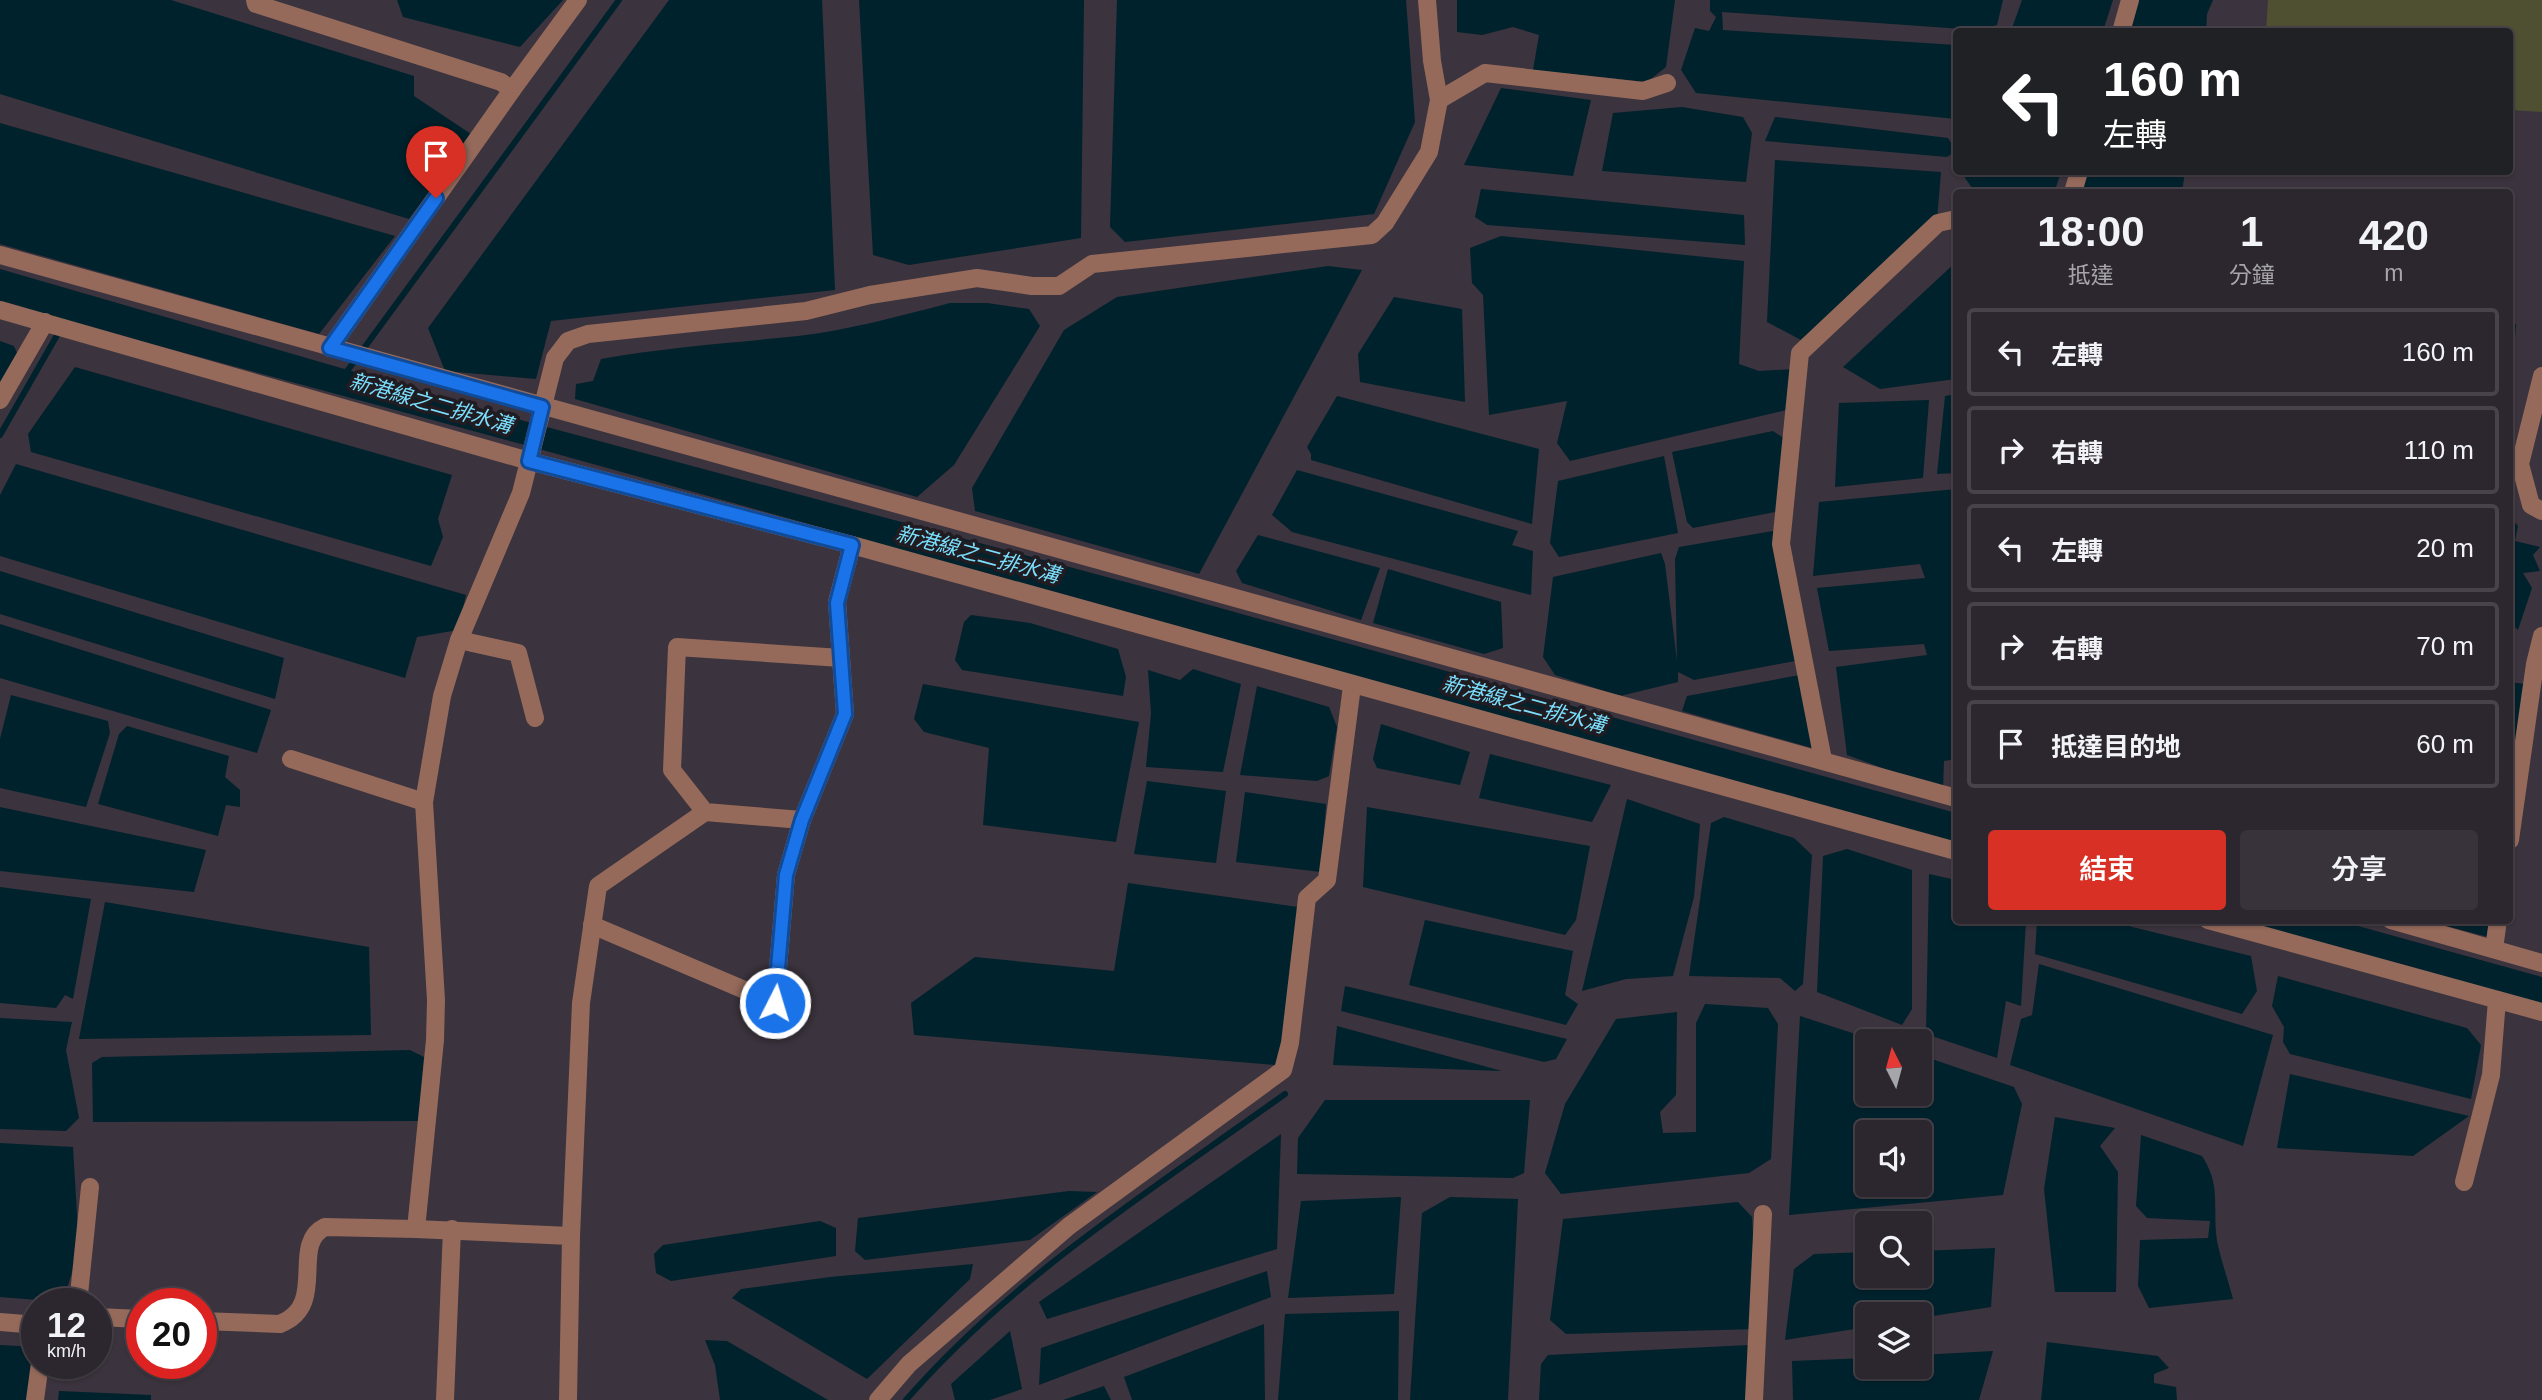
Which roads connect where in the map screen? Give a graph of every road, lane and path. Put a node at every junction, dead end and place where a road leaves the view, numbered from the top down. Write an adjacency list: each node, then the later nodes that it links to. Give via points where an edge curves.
1 (255, 0): 7 (street, via 501,82)
2 (578, 0): 7 (street)
3 (1427, 0): 8 (street)
4 (2130, 0): 5 (street)
5 (2122, 28)
6 (1667, 83): 8 (street, via 1643,91 1485,73)
7 (512, 90): 13 (street)
8 (1439, 100): 16 (street, via 1429,152 1385,223 1372,235 1092,264 1059,286 977,278 870,295 806,311 588,334 568,341 555,358)
9 (1953, 220): 26 (street, via 1938,223 1800,353 1781,544)
10 (0, 255): 13 (street)
11 (0, 310): 12 (street)
12 (45, 322): 15 (street); 17 (street)
13 (330, 348): 16 (street)
14 (2542, 376): 18 (street, via 2520,464 2530,505)
15 (0, 400)
16 (542, 407): 17 (street); 26 (street)
17 (529, 461): 19 (street); 21 (street, via 521,493)
18 (2542, 511)
19 (852, 545): 22 (street, via 837,603); 23 (street)
20 (2542, 636): 30 (street)
21 (458, 640): 24 (street, via 518,653); 28 (street, via 442,696)
22 (841, 658): 29 (street, via 677,647 672,770); 31 (street, via 845,714)
23 (1352, 685): 32 (street); 55 (street, via 1327,880 1307,898 1283,1070 1069,1226 909,1364)
24 (535, 718)
25 (291, 759): 28 (street)
26 (1823, 760): 27 (street)
27 (1953, 797)
28 (425, 802): 44 (street, via 436,1000)
29 (705, 812): 31 (street); 36 (street, via 598,886)
30 (2513, 819)
31 (802, 820): 36 (street, via 786,875 775,1003)
32 (1953, 850)
33 (2222, 924): 39 (street)
34 (2405, 924): 37 (street)
35 (2497, 924): 37 (street)
36 (592, 925): 46 (street, via 581,1003)
37 (2494, 949): 38 (street)
38 (2542, 962)
39 (2497, 1000): 40 (street); 41 (street, via 2491,1075)
40 (2542, 1012)
41 (2464, 1182)
42 (90, 1187): 47 (street)
43 (1762, 1213): 56 (street)
44 (416, 1229): 45 (street); 49 (street, via 325,1227 313,1235 306,1297 291,1320 280,1324)
45 (452, 1229): 46 (street); 53 (street)
46 (571, 1236): 54 (street)
47 (80, 1288)
48 (0, 1322): 50 (street)
49 (217, 1322)
50 (21, 1324)
51 (38, 1379): 52 (street)
52 (35, 1400)
53 (445, 1400)
54 (568, 1400)
55 (878, 1400)
56 (1754, 1400)

